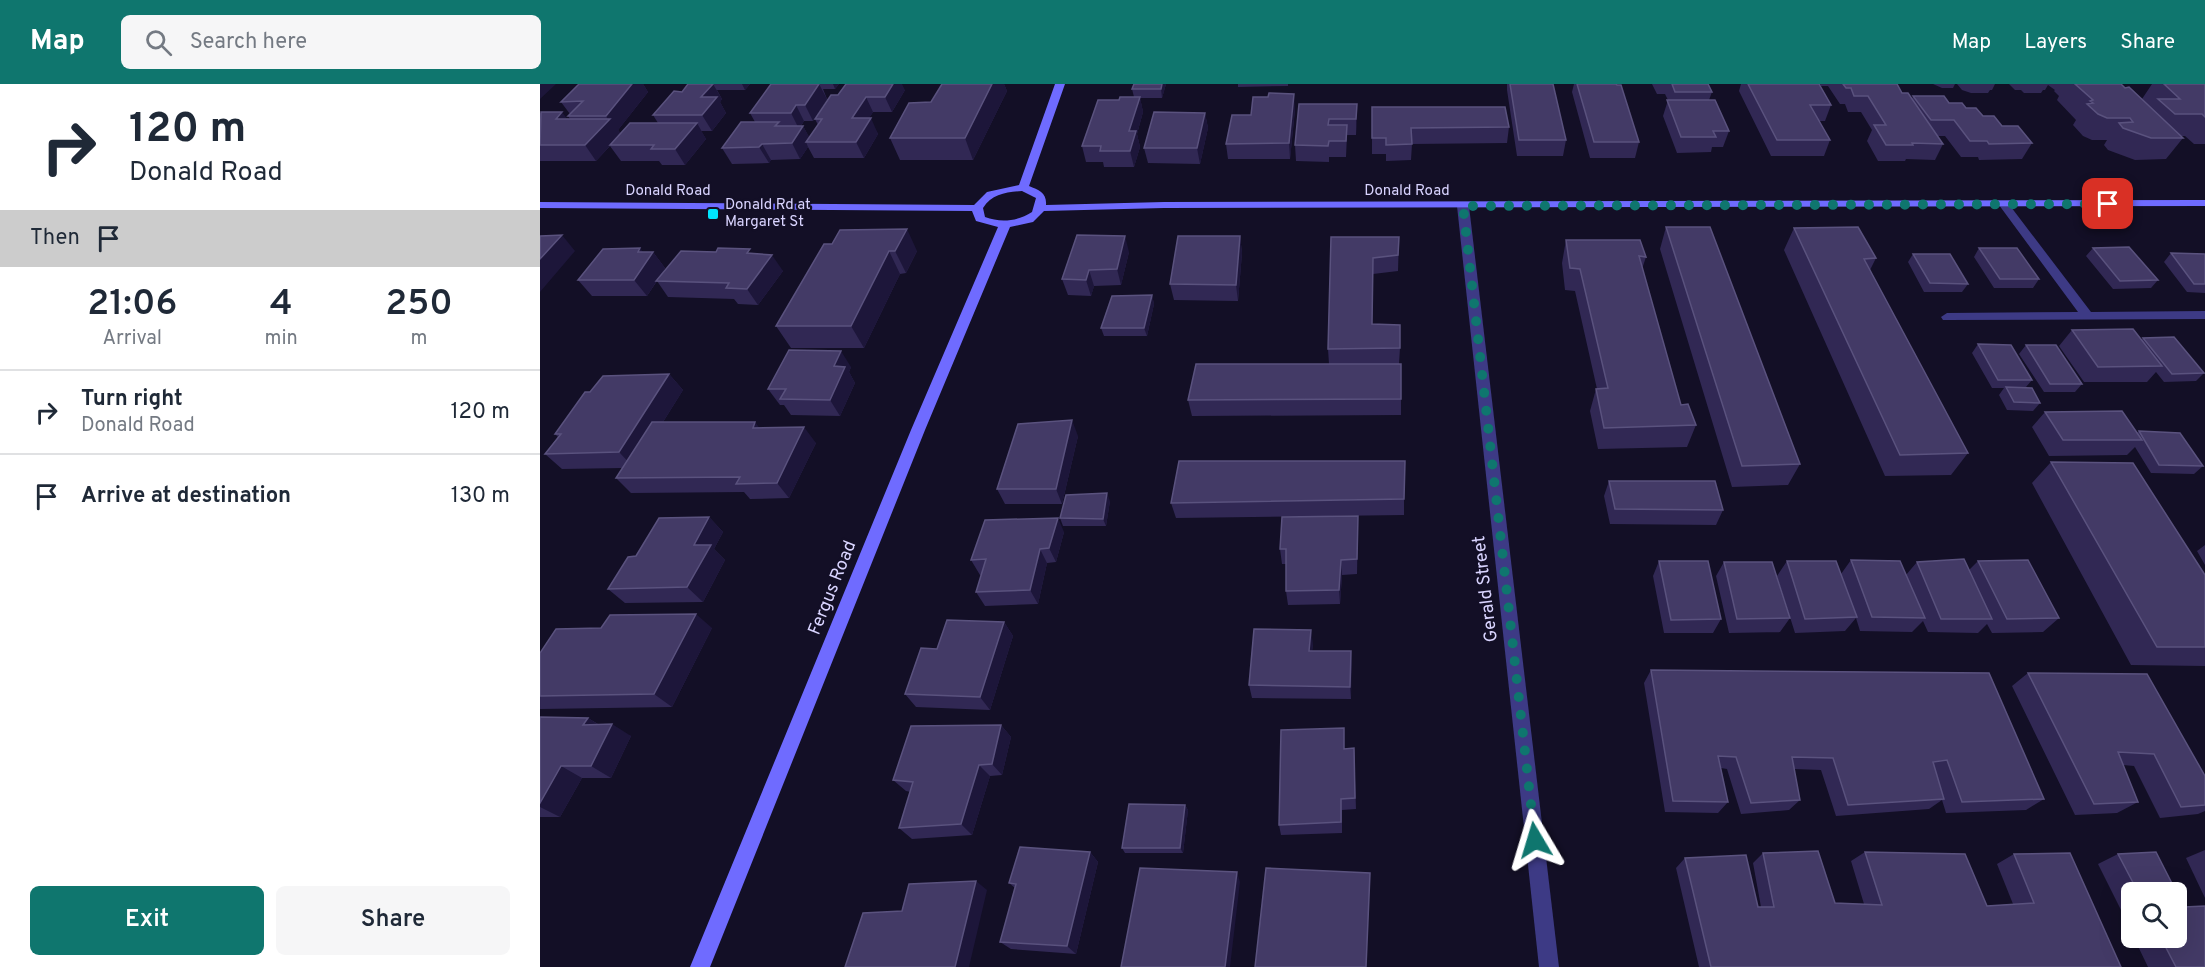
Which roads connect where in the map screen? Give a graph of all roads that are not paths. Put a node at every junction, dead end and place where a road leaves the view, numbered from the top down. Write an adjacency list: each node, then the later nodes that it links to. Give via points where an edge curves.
1 (1060, 84): 2 (street)
2 (1023, 188): 7 (street, via 994,192); 8 (street, via 1037,193)
3 (2205, 203): 5 (street, Donald Road)
4 (540, 205): 7 (street, Donald Road)
5 (2004, 205): 6 (street, Donald Road); 11 (street)
6 (1463, 206): 8 (street, Donald Road); 14 (street, Gerald Street)
7 (977, 208): 9 (street, via 980,219)
8 (1040, 208): 9 (street, via 1027,220)
9 (1005, 225): 13 (street, Fergus Road)
10 (2205, 315): 11 (street)
11 (2088, 316): 12 (street)
12 (1947, 317)
13 (700, 967)
14 (1549, 967)

